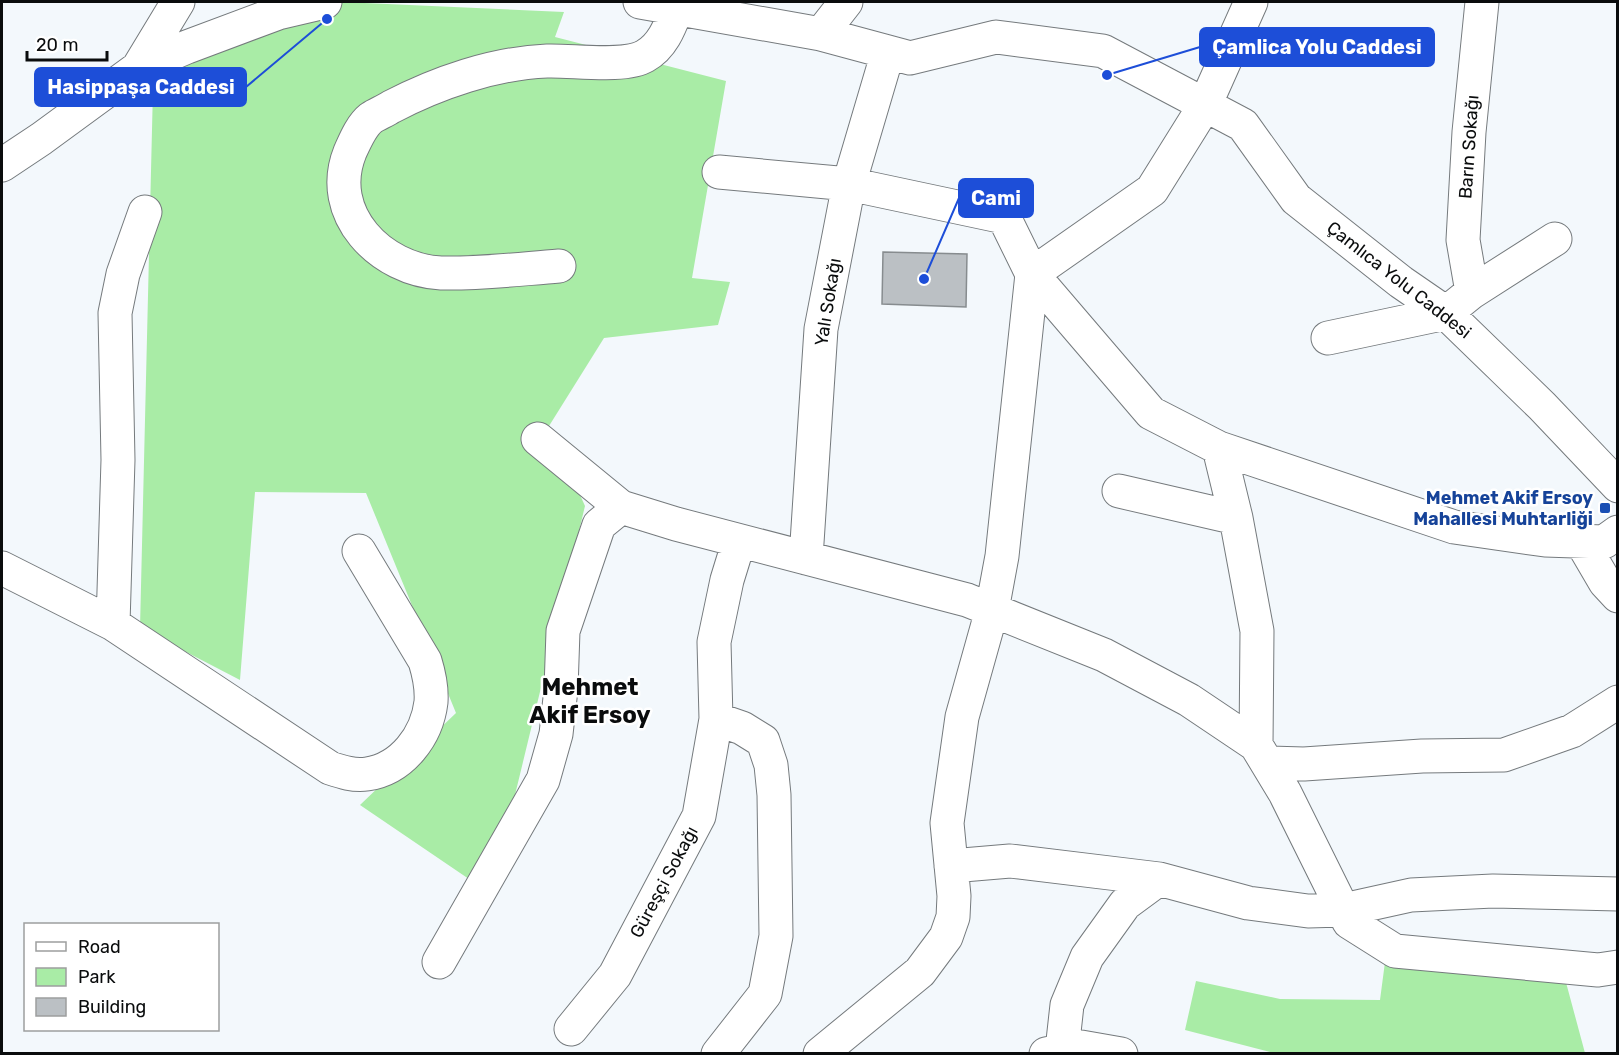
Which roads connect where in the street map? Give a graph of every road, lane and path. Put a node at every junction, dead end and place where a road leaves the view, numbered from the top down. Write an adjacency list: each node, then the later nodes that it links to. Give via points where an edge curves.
1 (178, 2): 10 (street)
2 (325, 2): 10 (street, via 268,17)
3 (640, 2): 7 (street, Çamlıca Yolu Caddesi)
4 (846, 2): 8 (street)
5 (1251, 2): 11 (street)
6 (1482, 2): 19 (street, Barın Sokağı, via 1463,240)
7 (677, 8): 8 (street, Çamlıca Yolu Caddesi); 17 (street, via 657,46 631,62 545,61 452,80 371,118 356,138 347,160 344,184 348,207 360,231 383,253 436,273)
8 (821, 34): 9 (street, Çamlıca Yolu Caddesi)
9 (888, 52): 11 (street, Çamlıca Yolu Caddesi, via 910,58 996,37 1103,51); 14 (street, Yalı Sokağı)
10 (138, 68): 12 (street)
11 (1205, 105): 18 (street, via 1152,190); 20 (street, Çamlıca Yolu Caddesi, via 1243,125 1296,199)
12 (2, 165)
13 (719, 172): 14 (street)
14 (849, 184): 18 (street, via 1004,217); 32 (street, Yalı Sokağı, via 821,329)
15 (145, 212): 36 (street, via 123,274 115,313 118,460)
16 (1555, 239): 19 (street)
17 (559, 267)
18 (1032, 274): 23 (street, via 1151,413); 35 (street, via 1002,556)
19 (1472, 292): 20 (street)
20 (1446, 313): 21 (street); 24 (street, Çamlıca Yolu Caddesi)
21 (1328, 338)
22 (538, 439): 26 (street)
23 (1219, 448): 27 (street); 30 (street, via 1454,527)
24 (1617, 486)
25 (1119, 491): 27 (street)
26 (621, 507): 29 (street); 44 (street, via 598,525 563,631 557,722 543,780)
27 (1236, 518): 39 (street, via 1257,631)
28 (1617, 532): 30 (street, via 1604,542)
29 (739, 541): 32 (street); 38 (street, Güreşçi Sokağı, via 714,642)
30 (1581, 541): 34 (street)
31 (359, 551): 36 (street, via 417,644 430,681 431,701 419,738 401,758 366,775 330,768)
32 (806, 558): 35 (street)
33 (2, 568): 36 (street)
34 (1617, 596)
35 (992, 610): 39 (street, via 1104,655 1189,700); 40 (street, via 962,717 947,823)
36 (113, 624)
37 (1617, 702): 39 (street, via 1572,731 1504,756 1422,756 1304,764)
38 (716, 719): 46 (street, Güreşçi Sokağı, via 699,816 615,975); 48 (street, via 763,741 771,765 776,936 765,994)
39 (1262, 754): 43 (street)
40 (951, 866): 41 (street, via 1010,861); 49 (street, via 953,917 946,937 920,972)
41 (1159, 879): 43 (street, via 1248,903 1308,911); 47 (street, via 1125,904 1087,957 1067,1005)
42 (1617, 894): 43 (street, via 1493,891 1411,895)
43 (1343, 910): 45 (street, via 1349,922 1395,951 1598,970)
44 (439, 962)
45 (1617, 967)
46 (571, 1029)
47 (1063, 1050): 50 (street)
48 (718, 1053)
49 (820, 1053)
50 (1120, 1053)

